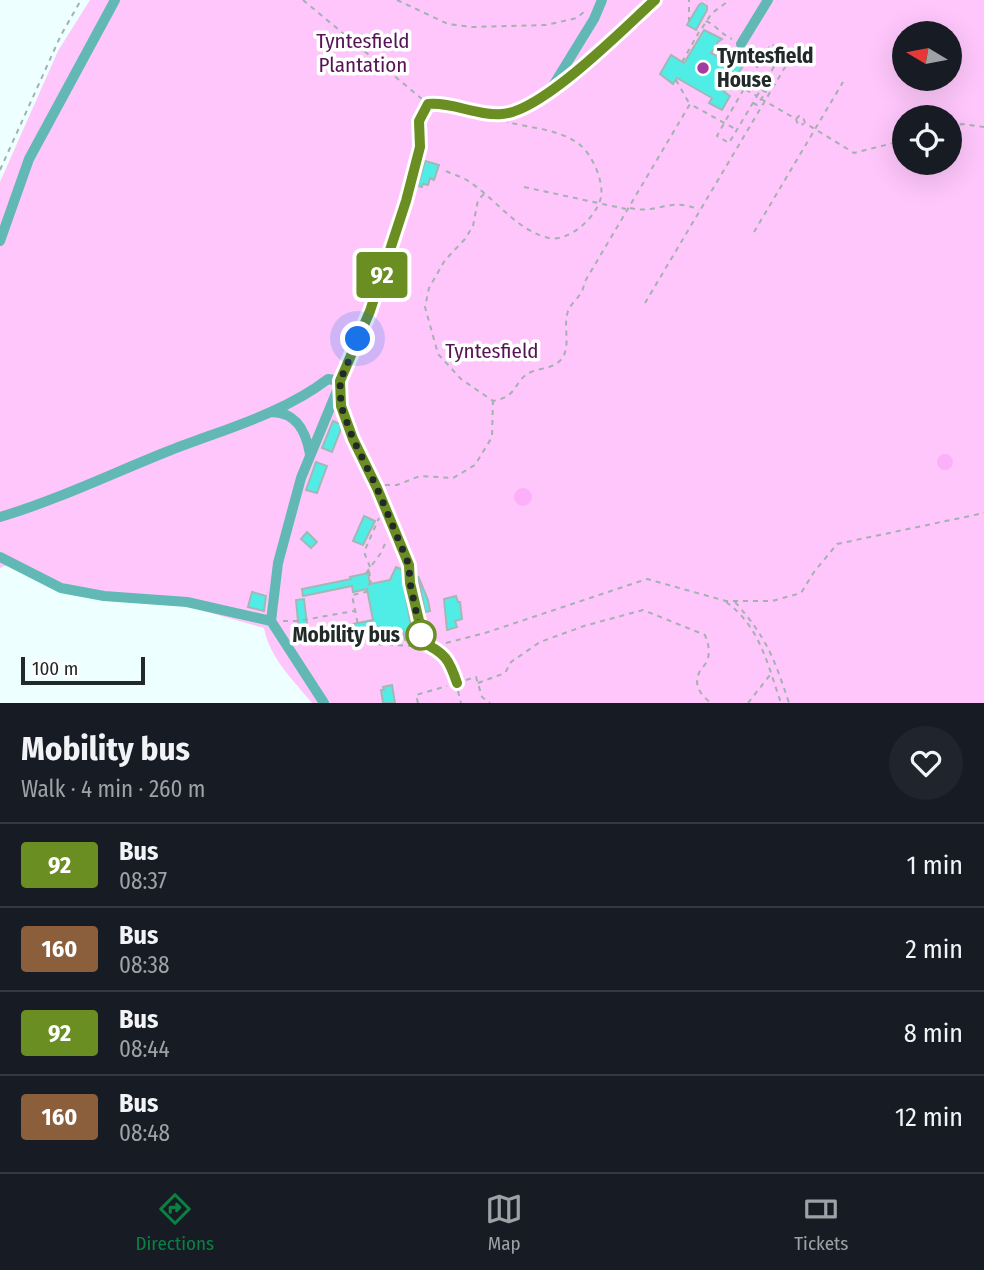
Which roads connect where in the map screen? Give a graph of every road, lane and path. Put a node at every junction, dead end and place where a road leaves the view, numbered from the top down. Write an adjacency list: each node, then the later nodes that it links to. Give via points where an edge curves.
1 (81, 0): 38 (path)
2 (115, 0): 46 (lane, via 29,159)
3 (303, 0): 27 (path)
4 (397, 0): 9 (path, via 448,24 472,27 546,25 576,18)
5 (655, 0): 21 (lane, via 585,65)
6 (689, 0): 11 (path)
7 (730, 0): 10 (path)
8 (768, 0): 12 (lane)
9 (598, 2): 21 (lane, via 580,43)
10 (706, 21): 12 (path); 16 (path)
11 (689, 22)
12 (741, 44)
13 (797, 47): 25 (path)
14 (755, 53): 15 (path)
15 (763, 57): 17 (path); 17 (path, via 771,44 783,51); 22 (path)
16 (682, 62)
17 (775, 64): 23 (path)
18 (676, 80): 28 (path)
19 (843, 82): 35 (path)
20 (737, 85): 22 (path)
21 (551, 89): 27 (lane, via 509,113)
22 (744, 89): 24 (path); 31 (path)
23 (761, 89): 24 (path); 25 (path)
24 (757, 96): 26 (path)
25 (763, 100): 26 (path); 30 (path); 44 (path)
26 (753, 103): 36 (path)
27 (428, 104): 48 (lane, via 419,121 420,147 406,201 370,311)
28 (690, 104): 31 (path); 43 (path)
29 (498, 118): 42 (path, via 561,134 580,145 596,173)
30 (796, 119): 32 (path, via 799,126); 32 (path, via 802,116)
31 (724, 123): 36 (path); 36 (path, via 717,136 729,143)
32 (805, 123): 35 (path)
33 (962, 124): 34 (path)
34 (984, 127)
35 (814, 129): 37 (path, via 854,153); 45 (path)
36 (737, 130)
37 (892, 143)
38 (0, 170)
39 (446, 171): 41 (path)
40 (524, 187): 42 (path)
41 (484, 194): 42 (path, via 524,226 553,239 577,230); 49 (path, via 478,200 473,226 429,288 425,307 438,354 461,379)
42 (598, 203): 43 (path)
43 (628, 208): 44 (path, via 682,204); 49 (path, via 583,292 571,305 562,359 554,366 529,372 509,396)
44 (699, 210): 47 (path)
45 (754, 232)
46 (0, 241)
47 (645, 303)
48 (340, 381): 50 (lane, via 328,379); 51 (lane); 52 (lane, via 341,406)
49 (493, 401): 52 (path, via 492,437 475,466 453,478 420,476)
50 (271, 412): 51 (lane, via 285,414 300,426); 55 (lane)
51 (310, 454): 65 (lane, via 278,563)
52 (377, 488): 54 (lane)
53 (0, 505): 55 (lane)
54 (385, 506): 60 (path, via 364,552); 67 (lane, via 409,565 422,642)
55 (15, 513): 57 (lane)
56 (984, 513): 62 (path, via 837,544 802,593 772,601)
57 (0, 517)
58 (387, 530): 60 (path, via 387,540)
59 (0, 557): 65 (lane, via 61,588 187,602)
60 (370, 569): 61 (path); 64 (path, via 366,592 352,595)
61 (366, 573)
62 (726, 601): 67 (path, via 647,579 485,633); 68 (path, via 761,644)
63 (734, 601): 79 (path, via 770,649)
64 (355, 611): 65 (path); 66 (path, via 361,640)
65 (271, 621): 72 (lane)
66 (416, 646)
67 (430, 646): 70 (lane, via 445,655)
68 (771, 674): 77 (path); 78 (path)
69 (476, 677): 71 (path)
70 (457, 683): 73 (path, via 416,695); 74 (path)
71 (478, 683): 75 (path, via 482,697); 76 (path, via 505,673 511,662 540,642 643,610 705,635 708,660 696,683)
72 (324, 703)
73 (418, 703)
74 (461, 703)
75 (490, 703)
76 (711, 703)
77 (748, 703)
78 (781, 703)
79 (789, 703)

